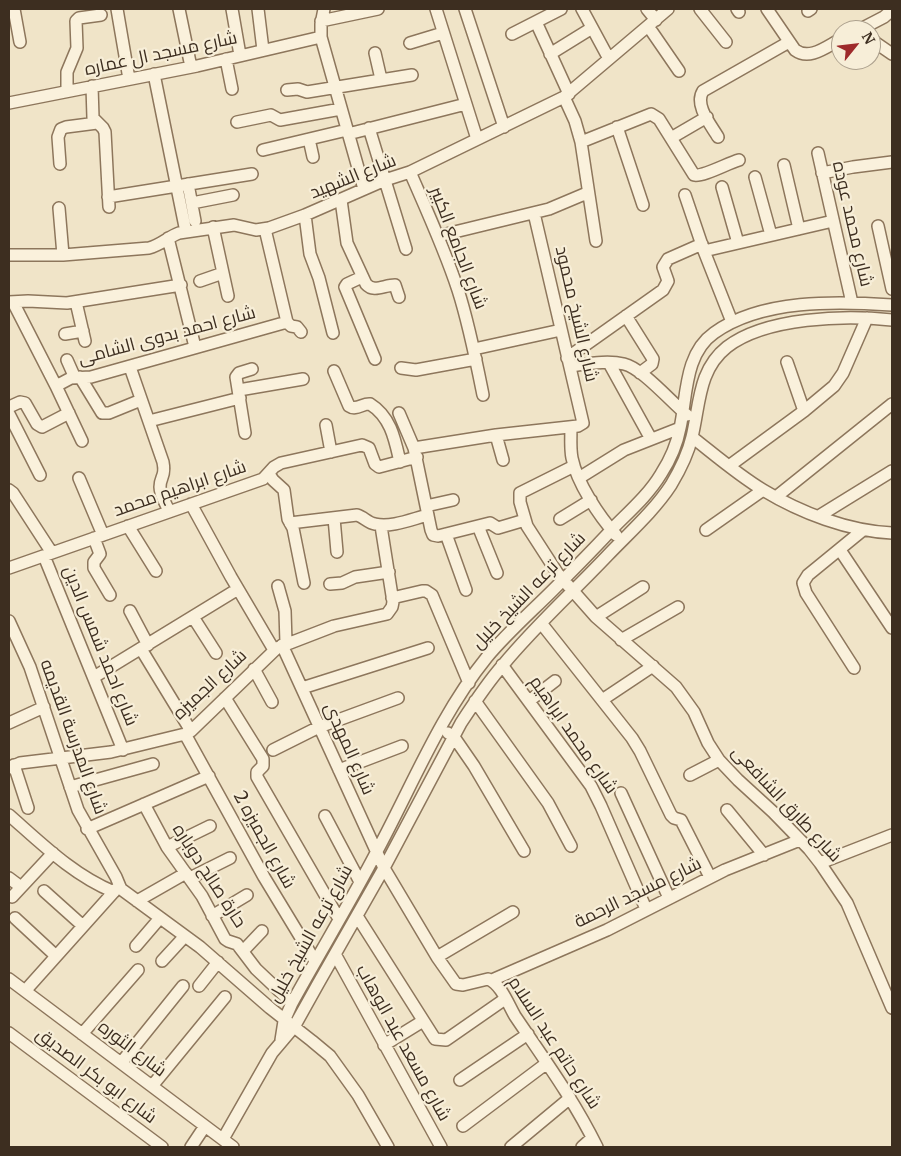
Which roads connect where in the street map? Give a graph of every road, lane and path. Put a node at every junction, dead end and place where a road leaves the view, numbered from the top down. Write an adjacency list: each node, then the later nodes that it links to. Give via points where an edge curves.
1 (14, 9): 26 (street)
2 (117, 9): 43 (street)
3 (179, 9): 39 (street)
4 (232, 9): 36 (street)
5 (258, 9): 32 (street)
6 (324, 9): 19 (street)
7 (378, 9): 19 (street)
8 (436, 9): 23 (street)
9 (464, 9): 57 (street)
10 (561, 9): 20 (street)
11 (582, 9): 22 (street)
12 (647, 9): 21 (street)
13 (668, 9): 21 (street, شارع الشهيد)
14 (700, 9): 27 (street)
15 (767, 9): 28 (street)
16 (892, 10): 18 (street)
17 (101, 15): 49 (street, via 76,21 77,48 67,72)
18 (878, 20)
19 (321, 21): 25 (street)
20 (536, 22): 24 (street); 34 (street)
21 (652, 23): 38 (street, شارع الشهيد); 40 (street)
22 (592, 28): 34 (street); 38 (street)
23 (443, 33): 29 (street); 52 (street)
24 (512, 34)
25 (321, 38): 32 (street, شارع مسجد ال عماره); 46 (street)
26 (20, 42)
27 (726, 42)
28 (789, 42): 30 (street, via 804,55); 54 (street, via 703,91 700,103)
29 (410, 43)
30 (831, 44)
31 (881, 46): 35 (street)
32 (263, 50): 36 (street, شارع مسجد ال عماره)
33 (375, 53): 44 (street)
34 (550, 54): 50 (street)
35 (892, 54)
36 (240, 56): 37 (street, شارع مسجد ال عماره)
37 (226, 59): 39 (street, شارع مسجد ال عماره); 47 (street)
38 (609, 59): 50 (street, شارع الشهيد)
39 (191, 67): 41 (street, شارع مسجد ال عماره)
40 (679, 71)
41 (154, 74): 43 (street, شارع مسجد ال عماره); 79 (street)
42 (412, 75): 44 (street)
43 (129, 79): 45 (street, شارع مسجد ال عماره)
44 (381, 80): 46 (street)
45 (92, 86): 49 (street, شارع مسجد ال عماره); 56 (street, via 93,115)
46 (334, 86): 48 (street, via 307,92); 53 (street)
47 (232, 89)
48 (287, 90)
49 (67, 91): 51 (street, شارع مسجد ال عماره)
50 (566, 96): 57 (street, شارع الشهيد); 65 (street)
51 (9, 103)
52 (466, 104): 59 (street); 64 (street)
53 (341, 109): 55 (street, via 280,120 272,115); 60 (street)
54 (707, 117): 61 (street); 62 (street)
55 (237, 122)
56 (97, 123): 71 (street, via 61,129 58,137); 79 (street, via 104,130 108,202)
57 (504, 127): 64 (street, شارع الشهيد)
58 (617, 127): 62 (street, via 651,114 657,116); 65 (street); 87 (street)
59 (369, 128): 60 (street); 77 (street)
60 (348, 132): 63 (street); 81 (street)
61 (718, 137)
62 (671, 138): 69 (street, via 697,176)
63 (309, 139): 66 (street); 68 (street)
64 (477, 140): 73 (street, شارع الشهيد)
65 (581, 142): 82 (street)
66 (263, 150)
67 (818, 153): 74 (street, شارع محمد عوده)
68 (313, 157)
69 (739, 160)
70 (892, 162): 74 (street)
71 (60, 164)
72 (784, 165): 96 (street)
73 (410, 172): 77 (street, شارع الشهيد); 99 (street, شارع الجامع الكبير)
74 (822, 173): 92 (street, شارع محمد عوده)
75 (252, 174): 78 (street)
76 (755, 177): 98 (street)
77 (385, 180): 81 (street, شارع الشهيد); 104 (street)
78 (188, 184): 79 (street); 86 (street)
79 (176, 186): 97 (street)
80 (722, 187): 102 (street)
81 (364, 190): 85 (street, شارع الشهيد)
82 (588, 193): 89 (street); 101 (street)
83 (233, 195): 86 (street)
84 (685, 195): 103 (street)
85 (341, 200): 90 (street, شارع الشهيد); 108 (street, via 347,243)
86 (192, 204): 91 (street)
87 (643, 205)
88 (59, 208): 106 (street)
89 (534, 213): 99 (street); 123 (street, شارع الشيخ محمود)
90 (305, 215): 95 (street, شارع الشهيد); 125 (street, via 310,254)
91 (195, 221)
92 (832, 221): 96 (street); 116 (street, شارع محمد عوده)
93 (878, 226): 111 (street)
94 (213, 227): 95 (street, شارع الشهيد); 97 (street, شارع الشهيد); 107 (street)
95 (265, 229): 121 (street)
96 (799, 229): 98 (street)
97 (186, 232): 100 (street, شارع الشهيد)
98 (771, 235): 102 (street)
99 (438, 236): 128 (street, شارع الجامع الكبير)
100 (168, 238): 106 (street, شارع الشهيد, via 150,248); 110 (street)
101 (596, 241)
102 (738, 243): 103 (street)
103 (703, 248): 118 (street, via 665,261 666,287); 122 (street)
104 (406, 249)
105 (9, 255): 106 (street, شارع الشهيد)
106 (63, 255)
107 (223, 273): 109 (street); 112 (street)
108 (362, 277): 113 (street, via 371,288 395,285); 129 (street, via 345,287)
109 (200, 281)
110 (181, 285): 115 (street); 127 (street)
111 (892, 289)
112 (228, 296)
113 (399, 297)
114 (11, 302): 115 (street); 141 (street)
115 (76, 302): 126 (street, via 84,336)
116 (852, 303): 117 (street, شارع ترعه الشيخ خليل); 122 (street, شارع ترعه الشيخ خليل, via 787,307)
117 (892, 305)
118 (626, 316): 131 (street); 138 (street, via 653,358 652,364)
119 (867, 318): 120 (street, شارع ترعه الشيخ خليل); 147 (street, via 839,380); 152 (street, شارع ترعه الشيخ خليل, via 799,322 763,330 729,346 707,371)
120 (892, 320)
121 (287, 322): 124 (street); 127 (street, شارع احمد بدوى الشامى)
122 (732, 322): 148 (street, شارع ترعه الشيخ خليل, via 711,334 700,349 692,365)
123 (561, 330): 128 (street); 131 (street, شارع الشيخ محمود)
124 (300, 332)
125 (333, 333)
126 (65, 334)
127 (195, 347): 134 (street, شارع احمد بدوى الشامى)
128 (475, 354): 135 (street, via 416,370); 143 (street, شارع الجامع الكبير)
129 (375, 359)
130 (67, 360): 139 (street)
131 (568, 362): 133 (street); 154 (street, شارع الشيخ محمود, via 583,423)
132 (787, 362): 147 (street)
133 (609, 363): 138 (street, via 628,365); 159 (street)
134 (130, 366): 139 (street, شارع احمد بدوى الشامى); 144 (street)
135 (401, 368)
136 (252, 369): 142 (street, via 237,375)
137 (334, 371): 164 (street, via 349,406 355,408 370,404 386,419 394,435)
138 (640, 373): 148 (street)
139 (78, 378): 141 (street, شارع احمد بدوى الشامى); 144 (street, via 102,413)
140 (302, 379): 142 (street)
141 (56, 386): 149 (street)
142 (239, 394): 151 (street); 156 (street)
143 (483, 395)
144 (141, 400): 151 (street)
145 (892, 404): 174 (street)
146 (10, 407): 149 (street, via 25,403 39,426); 168 (street)
147 (804, 411): 166 (street)
148 (682, 412): 152 (street); 155 (street, شارع ترعه الشيخ خليل)
149 (69, 413): 160 (street)
150 (399, 413): 162 (street)
151 (149, 421): 179 (street, via 165,472 160,490)
152 (695, 422): 158 (street, شارع ترعه الشيخ خليل)
153 (326, 425): 161 (street)
154 (571, 427): 157 (street); 165 (street)
155 (680, 428): 159 (street); 188 (street, شارع ترعه الشيخ خليل, via 670,460 661,475)
156 (245, 433)
157 (496, 435): 162 (street); 163 (street)
158 (692, 437): 166 (street); 194 (street, شارع ترعه الشيخ خليل, via 687,455 670,486)
159 (651, 439): 171 (street, via 624,450)
160 (82, 441)
161 (331, 452): 164 (street, شارع ابراهيم محمد, via 364,445 369,448 377,467); 167 (street, شارع ابراهيم محمد, via 281,463)
162 (416, 453): 164 (street); 178 (street)
163 (503, 460)
164 (400, 462)
165 (574, 466): 171 (street); 183 (street, شارع طارق الشافعى, via 522,491 519,497)
166 (729, 466): 173 (street)
167 (269, 474): 177 (street, شارع ابراهيم محمد, via 263,479); 184 (street, via 284,490)
168 (40, 475)
169 (891, 476): 180 (street)
170 (79, 478): 193 (street)
171 (579, 478): 176 (street)
172 (9, 490): 197 (street, شارع احمد شمس الدين)
173 (763, 490): 174 (street); 189 (street)
174 (776, 497): 180 (street)
175 (453, 500): 178 (street)
176 (591, 500): 182 (street); 188 (street)
177 (190, 504): 179 (street, شارع ابراهيم محمد); 207 (street, شارع المهدى)
178 (427, 510): 186 (street); 192 (street, via 433,535)
179 (169, 511): 185 (street, شارع ابراهيم محمد)
180 (820, 516): 190 (street)
181 (334, 518): 184 (street); 186 (street, via 360,515 369,523); 196 (street)
182 (560, 519)
183 (525, 520): 187 (street, via 498,528 492,523); 202 (street, شارع طارق الشافعى)
184 (290, 523): 203 (street, via 294,528)
185 (128, 526): 193 (street, شارع ابراهيم محمد); 199 (street)
186 (380, 526): 200 (street)
187 (478, 526): 192 (street); 201 (street)
188 (612, 530): 194 (street); 202 (street, شارع ترعه الشيخ خليل)
189 (706, 530)
190 (864, 530): 191 (street); 195 (street)
191 (892, 533)
192 (446, 534): 208 (street)
193 (98, 536): 197 (street, شارع ابراهيم محمد); 210 (street, via 100,554 94,568)
194 (622, 541): 209 (street, شارع ترعه الشيخ خليل)
195 (840, 550): 218 (street); 226 (street, via 805,577 803,586)
196 (337, 552)
197 (48, 554): 198 (street, شارع ابراهيم محمد); 228 (street, شارع احمد شمس الدين)
198 (9, 568)
199 (156, 571)
200 (389, 572): 204 (street); 211 (street)
201 (497, 573)
202 (563, 580): 209 (street, شارع طارق الشافعى); 230 (street, شارع ترعه الشيخ خليل, via 500,643)
203 (304, 584)
204 (330, 584)
205 (278, 586): 220 (street, via 285,611)
206 (643, 587): 215 (street)
207 (238, 589): 214 (street); 220 (street, شارع المهدى)
208 (466, 590)
209 (574, 591): 215 (street, شارع طارق الشافعى); 217 (street, شارع ترعه الشيخ خليل)
210 (110, 595)
211 (392, 598): 220 (street, via 392,607 387,614 334,626); 230 (street, via 422,591 432,595)
212 (678, 607): 219 (street)
213 (130, 611): 221 (street, شارع الجميزه 2)
214 (193, 617): 221 (street); 223 (street)
215 (596, 618): 219 (street, شارع طارق الشافعى)
216 (9, 621): 238 (street, شارع المدرسة القديمه)
217 (541, 623): 224 (street, شارع ترعه الشيخ خليل); 234 (street)
218 (892, 628)
219 (621, 640): 225 (street, شارع طارق الشافعى)
220 (281, 646): 227 (street, شارع الجميزه); 231 (street, شارع المهدى)
221 (144, 647): 228 (street); 242 (street, شارع الجميزه 2)
222 (428, 648): 231 (street)
223 (216, 653)
224 (502, 665): 235 (street, شارع ترعه الشيخ خليل); 236 (street, شارع محمد ابراهيم)
225 (652, 666): 234 (street); 248 (street, شارع طارق الشافعى, via 685,698)
226 (854, 668)
227 (254, 670): 232 (street, شارع الجميزه); 237 (street)
228 (94, 678): 245 (street, شارع احمد شمس الدين)
229 (555, 681): 236 (street)
230 (469, 683): 241 (street, شارع ترعه الشيخ خليل)
231 (302, 688): 240 (street, شارع المهدى)
232 (225, 698): 242 (street, شارع الجميزه); 291 (street, via 263,759 257,777)
233 (398, 698): 240 (street)
234 (602, 700): 275 (street, via 636,744 670,815 681,820)
235 (476, 701): 243 (street, شارع ترعه الشيخ خليل); 265 (street, via 548,804)
236 (529, 701): 285 (street, شارع محمد ابراهيم, via 591,786)
237 (272, 702)
238 (44, 707): 239 (street); 247 (street, شارع المدرسة القديمه)
239 (9, 723)
240 (320, 727): 246 (street); 251 (street, شارع المهدى)
241 (441, 728): 243 (street); 267 (street, شارع ترعه الشيخ خليل)
242 (188, 732): 245 (street, شارع الجميزه); 253 (street, شارع الجميزه 2)
243 (454, 737): 268 (street); 273 (street, شارع ترعه الشيخ خليل)
244 (402, 746): 251 (street)
245 (123, 750): 247 (street, شارع الجميزه)
246 (273, 750)
247 (60, 758): 250 (street, شارع الجميزه); 254 (street, شارع المدرسة القديمه)
248 (720, 760): 252 (street); 264 (street, شارع طارق الشافعى)
249 (153, 764): 254 (street)
250 (11, 767): 257 (street)
251 (339, 770): 267 (street, شارع المهدى)
252 (690, 775)
253 (208, 776): 256 (street); 301 (street, شارع الجميزه 2)
254 (70, 787): 262 (street, شارع المدرسة القديمه)
255 (621, 793): 283 (street)
256 (144, 804): 262 (street); 266 (street, حارة صالح دوباره)
257 (28, 808)
258 (727, 810): 270 (street)
259 (9, 815): 269 (street)
260 (326, 816): 277 (street)
261 (210, 826): 266 (street)
262 (87, 829): 279 (street, شارع المدرسة القديمه, via 108,862)
263 (892, 835): 272 (street)
264 (800, 840): 270 (street, شارع مسجد الرحمة); 272 (street, شارع طارق الشافعى)
265 (571, 846)
266 (167, 847): 274 (street, حارة صالح دوباره)
267 (377, 852): 273 (street, شارع المهدى); 277 (street, شارع ترعه الشيخ خليل)
268 (524, 852)
269 (52, 853): 278 (street); 279 (street, via 84,877)
270 (764, 855): 275 (street, شارع مسجد الرحمة)
271 (230, 858): 274 (street)
272 (820, 863): 312 (street, شارع طارق الشافعى, via 847,903)
273 (384, 868): 288 (street, شارع ترعه الشيخ خليل); 299 (street, شارع حاتم عبد السلام)
274 (188, 875): 284 (street); 287 (street, حارة صالح دوباره)
275 (710, 877): 283 (street, شارع مسجد الرحمة)
276 (9, 878): 278 (street)
277 (360, 882): 291 (street, شارع ترعه الشيخ خليل)
278 (21, 887): 282 (street)
279 (117, 889): 284 (street, شارع المدرسة القديمه); 292 (street)
280 (44, 891): 292 (street)
281 (247, 895): 287 (street)
282 (12, 897)
283 (669, 898): 285 (street, شارع مسجد الرحمة)
284 (137, 901): 290 (street, شارع المدرسة القديمه)
285 (646, 909): 305 (street, شارع مسجد الرحمة, via 607,930)
286 (513, 912): 299 (street)
287 (212, 916): 296 (street, حارة صالح دوباره, via 225,939 235,942)
288 (357, 916): 297 (street, شارع ترعه الشيخ خليل); 313 (street)
289 (15, 918): 298 (street)
290 (160, 918): 294 (street, شارع المدرسة القديمه); 295 (street)
291 (339, 919): 301 (street, شارع ترعه الشيخ خليل)
292 (83, 926): 298 (street)
293 (262, 931): 296 (street)
294 (185, 936): 300 (street); 302 (street, شارع المدرسة القديمه)
295 (136, 946)
296 (243, 951): 311 (street, حارة صالح دوباره, via 256,969)
297 (335, 954): 314 (street, شارع ترعه الشيخ خليل); 318 (street, شارع مسعد عبد الوهاب)
298 (56, 956): 308 (street)
299 (436, 957): 305 (street, شارع حاتم عبد السلام, via 456,984)
300 (162, 961)
301 (315, 961): 311 (street, شارع ترعه الشيخ خليل)
302 (218, 962): 307 (street); 314 (street, شارع المدرسة القديمه)
303 (138, 970): 316 (street)
304 (9, 979): 308 (street, شارع الثوره)
305 (492, 980): 310 (street, شارع حاتم عبد السلام)
306 (183, 986): 319 (street)
307 (199, 986)
308 (25, 991): 316 (street, شارع الثوره)
309 (225, 997): 322 (street)
310 (505, 1000): 313 (street, via 446,1040 435,1039); 317 (street, شارع حاتم عبد السلام)
311 (292, 1003): 314 (street, شارع ترعه الشيخ خليل)
312 (892, 1008)
313 (423, 1021): 318 (street)
314 (289, 1024): 326 (street, شارع ترعه الشيخ خليل); 331 (street, شارع المدرسة القديمه, via 330,1056)
315 (9, 1033): 328 (street, شارع ابو بكر الصديق)
316 (82, 1034): 319 (street, شارع الثوره)
317 (528, 1034): 320 (street, شارع حاتم عبد السلام); 321 (street)
318 (384, 1045): 332 (street, شارع مسعد عبد الوهاب)
319 (121, 1063): 322 (street, شارع الثوره)
320 (548, 1063): 323 (street, شارع حاتم عبد السلام); 325 (street)
321 (460, 1080)
322 (152, 1086): 324 (street, شارع الثوره)
323 (570, 1098): 327 (street, شارع حاتم عبد السلام); 333 (street)
324 (206, 1126): 326 (street, شارع الثوره); 329 (street)
325 (463, 1126)
326 (223, 1139): 330 (street, شارع الثوره)
327 (595, 1142): 334 (street)
328 (162, 1147)
329 (191, 1147)
330 (233, 1147)
331 (388, 1147)
332 (441, 1147)
333 (511, 1147)
334 (582, 1147)

